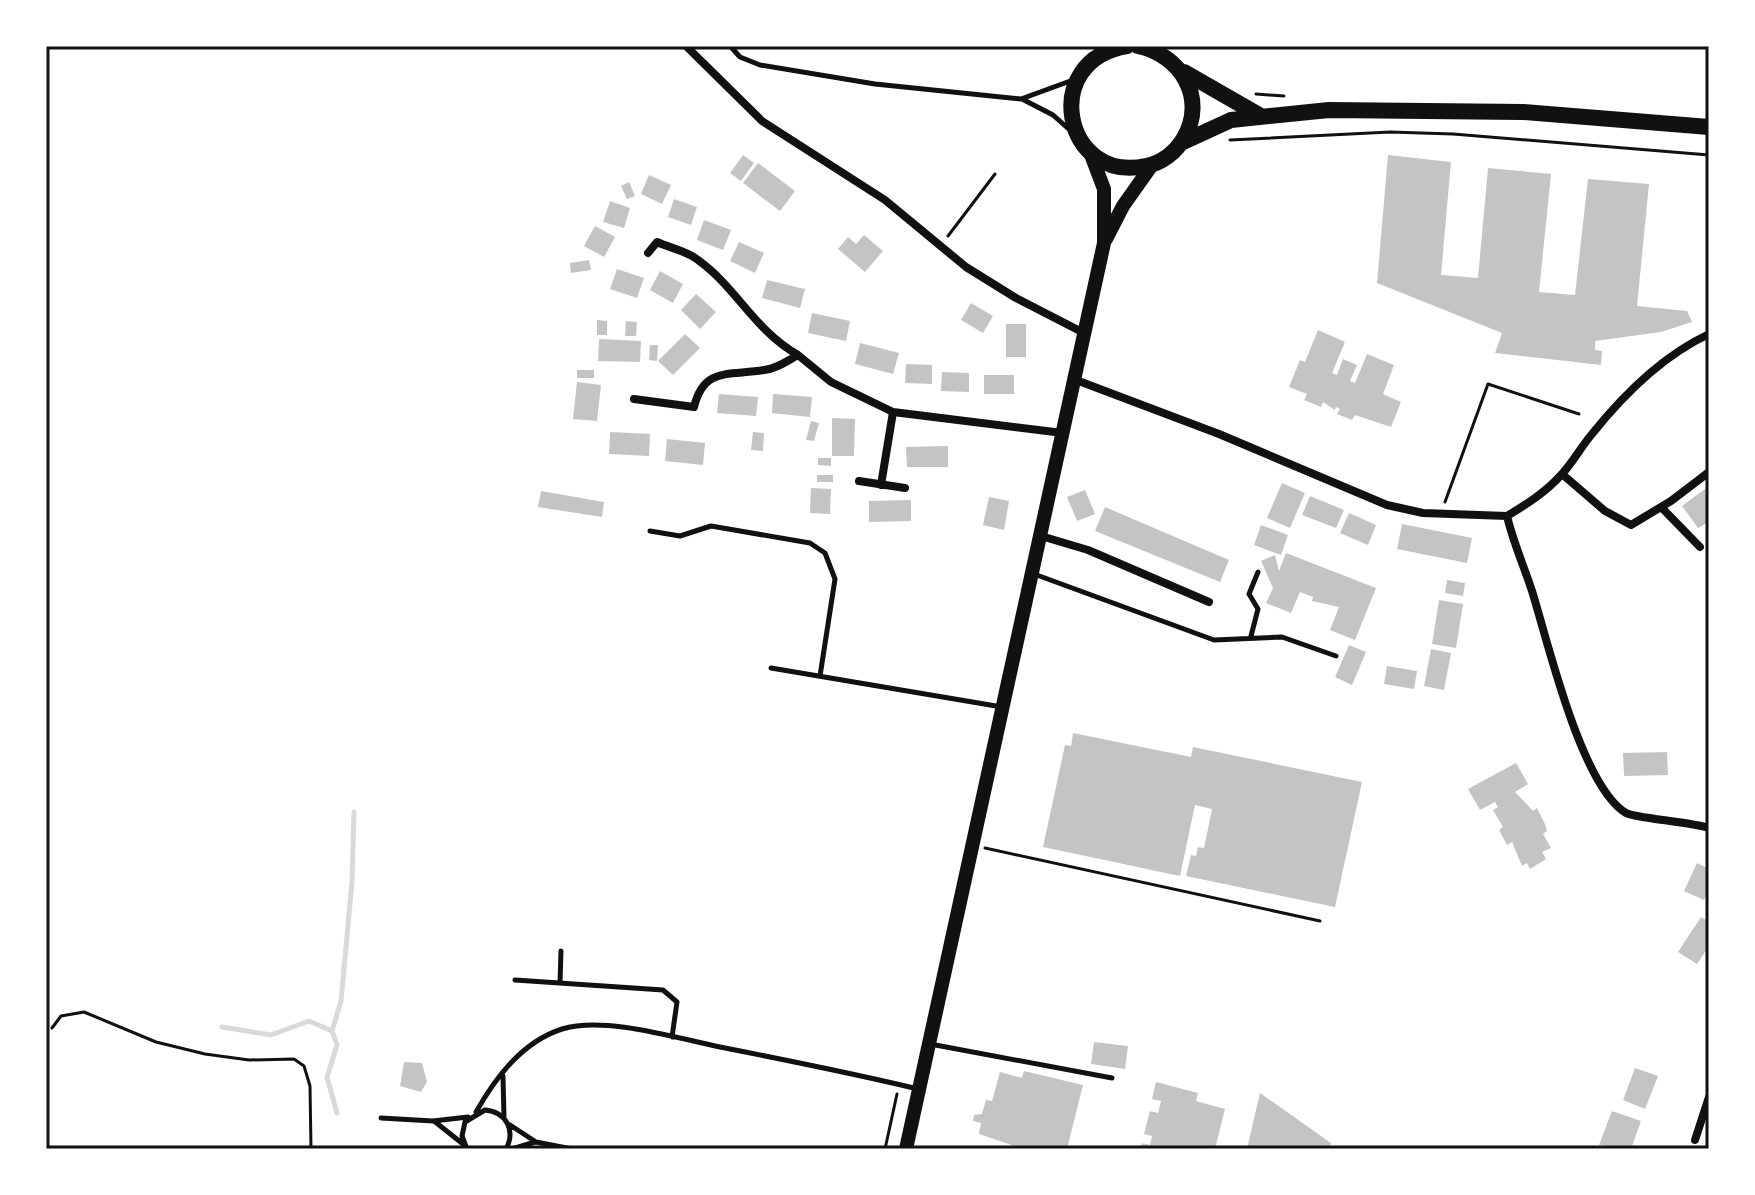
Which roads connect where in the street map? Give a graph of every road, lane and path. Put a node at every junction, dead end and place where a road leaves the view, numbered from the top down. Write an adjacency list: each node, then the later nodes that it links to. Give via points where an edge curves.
1 (686, 46): 19 (street, via 762,121 885,200)
2 (730, 46): 8 (lane, via 760,65 889,86)
3 (1127, 46): 5 (main road)
4 (1138, 46): 6 (main road)
5 (1108, 49): 7 (main road)
6 (1172, 58): 9 (main road); 13 (main road, via 1191,93 1193,110)
7 (1078, 77): 8 (lane); 11 (main road, via 1070,103)
8 (1021, 99): 11 (lane, via 1053,115)
9 (1259, 115): 10 (main road, via 1426,109); 13 (main road, via 1212,126)
10 (1709, 127)
11 (1079, 138): 14 (main road)
12 (1226, 140): 15 (path, via 1390,132)
13 (1181, 143): 16 (main road)
14 (1090, 152): 16 (main road, via 1124,168); 18 (main road, via 1104,189)
15 (1709, 155)
16 (1152, 165): 18 (main road)
17 (995, 174): 19 (path)
18 (1104, 243): 21 (main road)
19 (941, 246): 21 (street, via 1016,298)
20 (648, 253): 23 (street, via 657,242 695,257 754,322)
21 (1084, 333): 24 (main road)
22 (1709, 334): 30 (street, via 1643,378)
23 (798, 355): 25 (street, via 767,370 712,377 699,388 694,407); 26 (street, via 831,382)
24 (1076, 380): 28 (main road); 35 (street, via 1219,434 1356,495)
25 (634, 399)
26 (893, 412): 28 (street); 32 (street)
27 (1579, 414): 35 (path, via 1488,384)
28 (1063, 433): 38 (main road)
29 (1709, 472): 34 (street)
30 (1562, 474): 34 (street, via 1605,511 1631,525); 36 (street)
31 (859, 481): 32 (street)
32 (881, 485): 33 (street)
33 (905, 488)
34 (1661, 507): 39 (street)
35 (1441, 513): 36 (street)
36 (1507, 516): 48 (street, via 1598,782 1631,816 1664,817)
37 (650, 531): 46 (lane, via 680,536 711,526 815,545 832,564 835,579)
38 (1041, 536): 41 (main road); 42 (street, via 1088,550)
39 (1700, 547)
40 (1258, 572): 43 (lane, via 1249,594 1258,609)
41 (1033, 573): 43 (lane, via 1214,640); 47 (main road)
42 (1209, 602)
43 (1251, 636): 44 (lane, via 1282,637)
44 (1336, 656)
45 (771, 668): 46 (lane)
46 (820, 676): 47 (lane)
47 (1005, 707): 49 (main road)
48 (1709, 828)
49 (974, 846): 50 (path); 56 (main road)
50 (1320, 921)
51 (561, 951): 53 (lane)
52 (515, 980): 53 (lane)
53 (560, 983): 55 (lane, via 669,992 678,1008)
54 (52, 1028): 70 (path, via 61,1016 84,1012 156,1042 205,1054 294,1059 304,1066 310,1086)
55 (672, 1037): 57 (lane, via 573,1026 530,1044); 59 (lane)
56 (929, 1044): 58 (lane); 60 (main road)
57 (503, 1075): 62 (lane); 66 (lane)
58 (1112, 1078)
59 (899, 1084): 60 (lane); 73 (path)
60 (919, 1089): 74 (main road)
61 (1709, 1097): 67 (street)
62 (476, 1112): 63 (lane); 66 (lane, via 489,1110)
63 (470, 1116): 65 (lane); 69 (lane, via 462,1129)
64 (381, 1118): 65 (lane)
65 (433, 1121): 69 (lane)
66 (506, 1121): 68 (lane); 71 (lane)
67 (1695, 1140)
68 (536, 1142): 71 (lane); 72 (lane)
69 (465, 1147)
70 (311, 1149)
71 (509, 1149)
72 (572, 1149)
73 (885, 1149)
74 (906, 1149)

